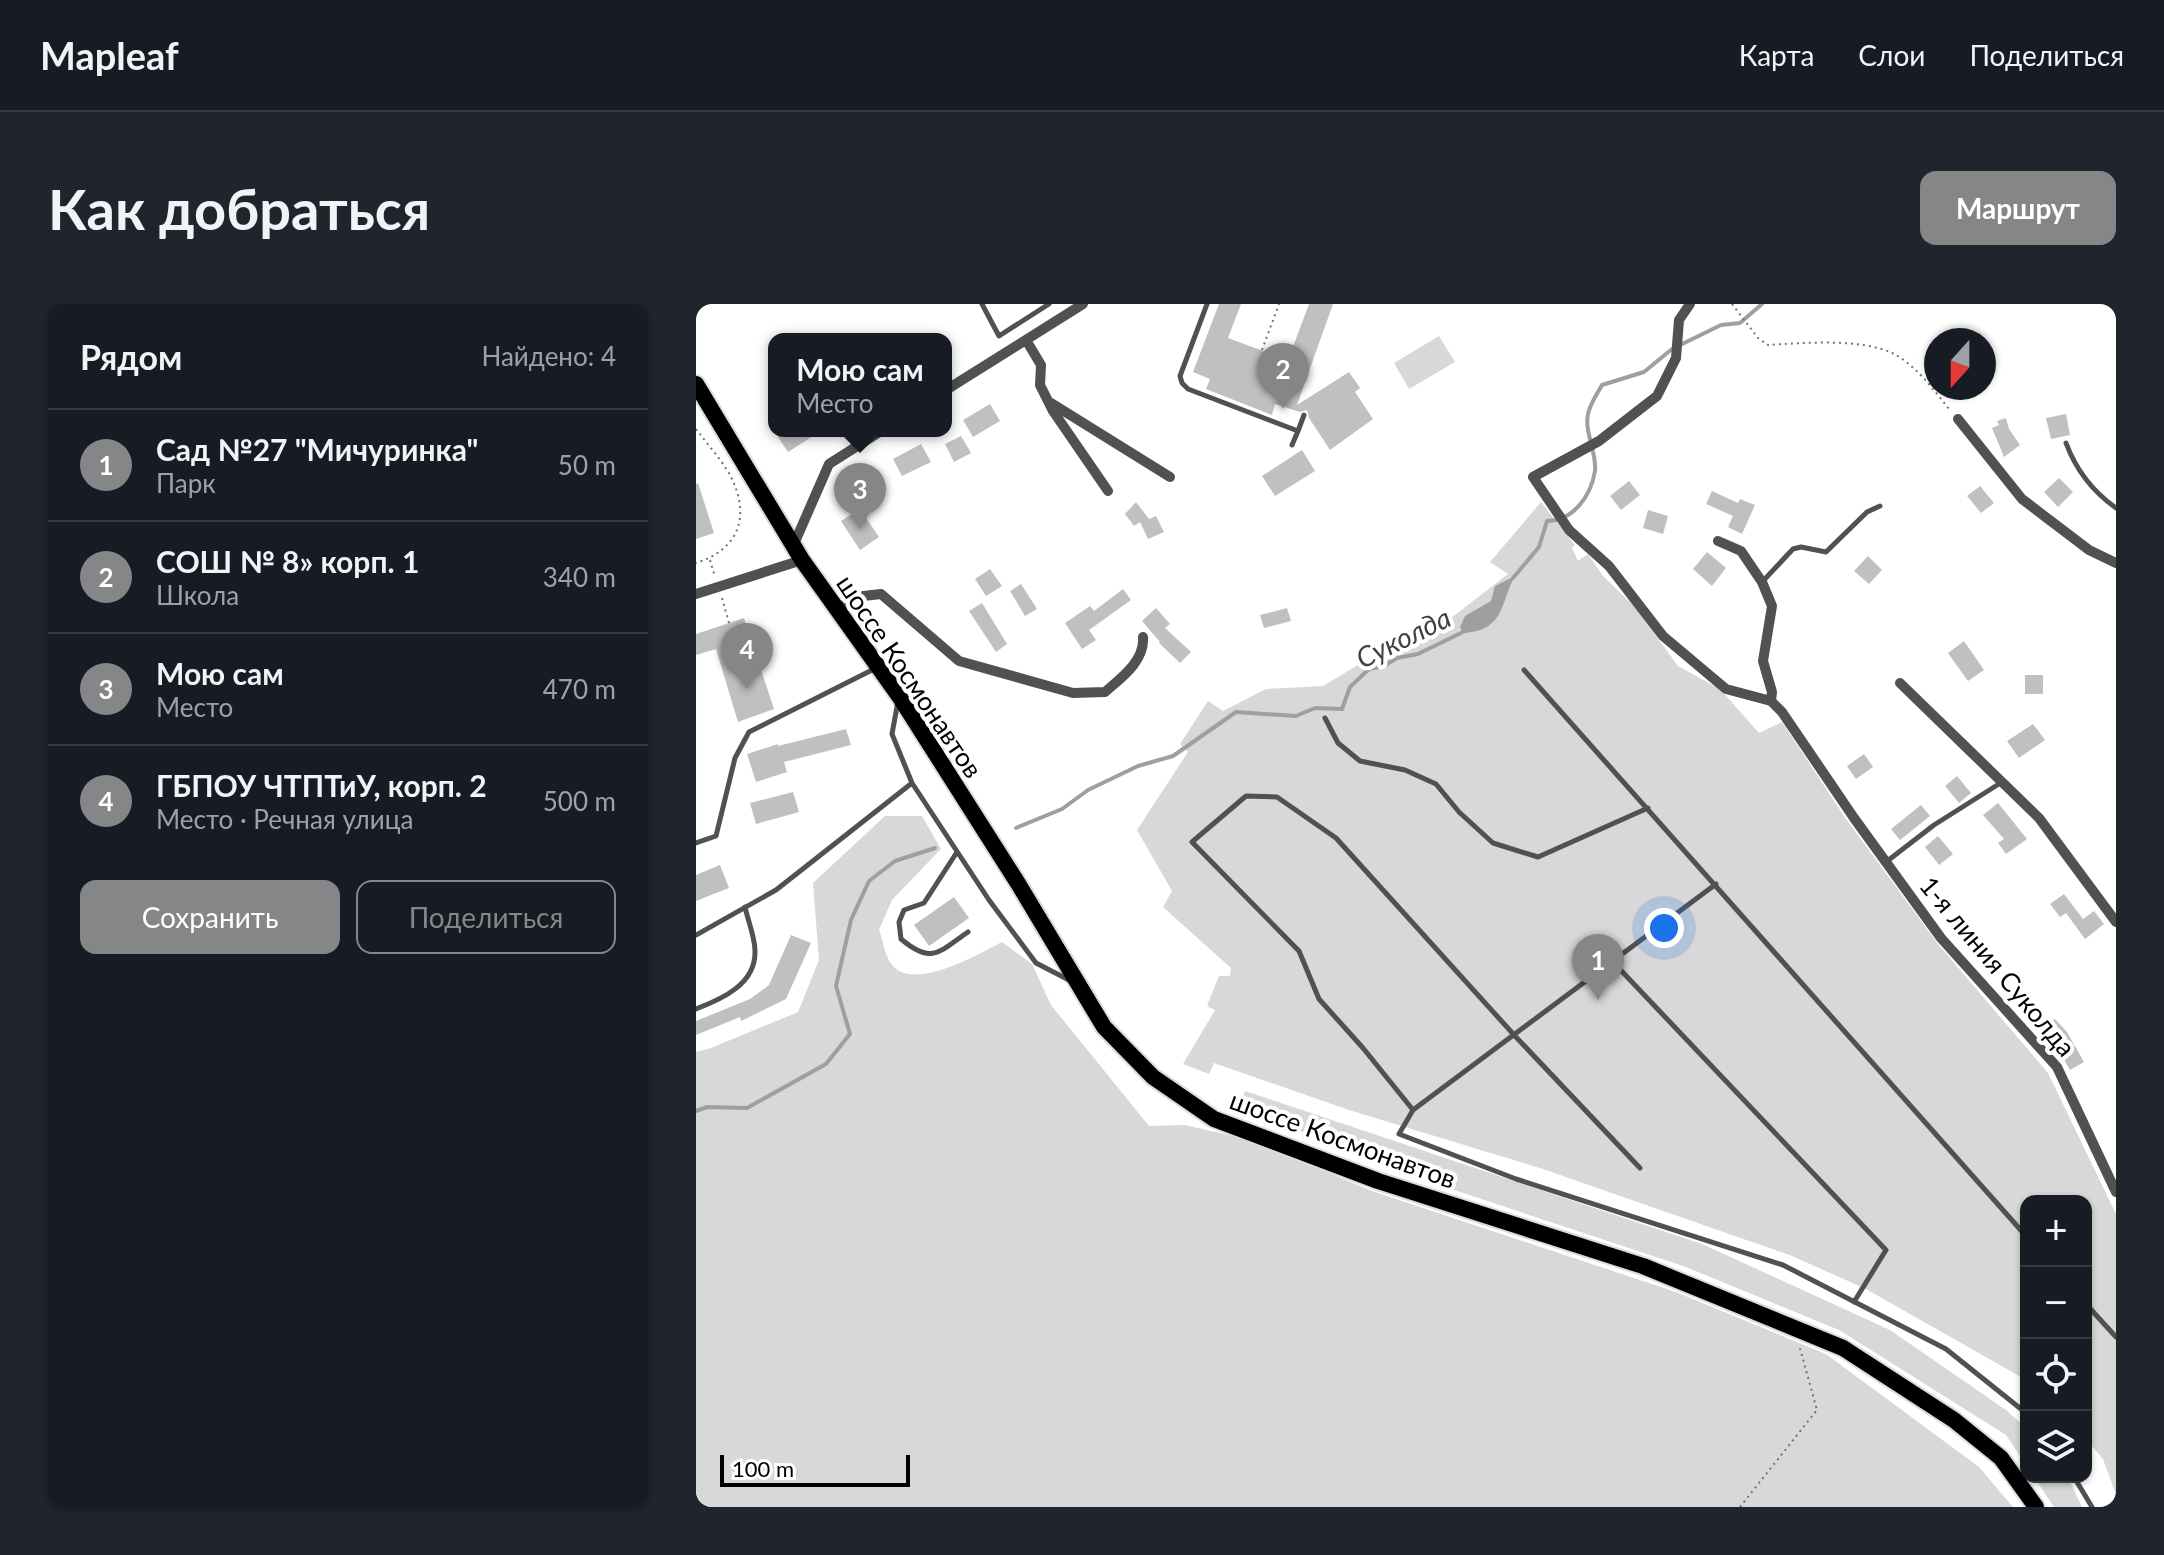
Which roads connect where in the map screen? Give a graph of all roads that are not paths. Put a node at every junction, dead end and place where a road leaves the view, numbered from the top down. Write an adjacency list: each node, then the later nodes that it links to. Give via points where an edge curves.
1 (982, 304): 2 (lane, via 999,336)
2 (1049, 304)
3 (1083, 304): 6 (street)
4 (1207, 304): 12 (lane, via 1180,376 1182,383)
5 (1690, 304): 32 (street, via 1679,320 1676,358 1657,396 1599,441 1533,477 1569,530 1609,566 1663,636 1726,689)
6 (1026, 340): 8 (street); 9 (street, via 1041,365 1040,385)
7 (696, 384): 21 (main road, шоссе Космонавтов)
8 (952, 386)
9 (1049, 402): 16 (street); 17 (street)
10 (1304, 415): 12 (lane)
11 (1958, 419): 23 (street, via 2022,499 2089,550)
12 (1298, 431): 15 (lane)
13 (872, 437): 21 (street, via 829,464)
14 (2066, 443): 19 (lane, via 2092,488)
15 (1292, 445)
16 (1170, 477)
17 (1108, 491)
18 (1880, 506): 24 (lane, via 1826,552 1793,549)
19 (2116, 508)
20 (1718, 541): 24 (street, 1-я линия Суколда, via 1741,551)
21 (794, 544): 22 (main road, шоссе Космонавтов)
22 (802, 560): 25 (street); 26 (main road, шоссе Космонавтов)
23 (2116, 563)
24 (1762, 582): 32 (street, 1-я линия Суколда, via 1772,606 1763,661)
25 (696, 594)
26 (837, 610): 27 (street, via 855,597 881,594 959,661 1073,693 1105,692 1131,669 1144,646); 28 (main road, шоссе Космонавтов)
27 (1143, 637)
28 (877, 668): 31 (main road, шоссе Космонавтов); 37 (lane, via 749,732 735,758 716,836)
29 (1524, 670): 36 (lane)
30 (1900, 683): 34 (street)
31 (899, 696): 35 (lane, via 892,734); 46 (main road, шоссе Космонавтов)
32 (1771, 701): 39 (street, 1-я линия Суколда)
33 (1325, 718): 36 (lane, via 1338,743 1360,761 1405,770 1436,784 1493,843 1538,857)
34 (2002, 782): 39 (lane); 42 (street, via 2039,818)
35 (912, 783): 38 (lane); 41 (lane, via 776,890)
36 (1648, 808): 40 (lane)
37 (696, 843)
38 (957, 852): 43 (lane, via 924,903 904,910 901,939 917,952 935,954); 46 (lane, via 1036,963)
39 (1885, 862): 51 (street, 1-я линия Суколда, via 1941,938 2057,1067)
40 (1716, 884): 45 (lane); 52 (lane)
41 (745, 907): 44 (lane); 47 (lane, via 756,952 749,976 722,999)
42 (2116, 922)
43 (968, 932)
44 (696, 935)
45 (1613, 962): 48 (lane); 53 (lane, via 1886,1250)
46 (1079, 985): 58 (main road, шоссе Космонавтов, via 1104,1027 1153,1077 1214,1119 1378,1181 1643,1266 1843,1348 1954,1420 2001,1458)
47 (696, 1009)
48 (1515, 1036): 49 (lane); 49 (lane, via 1336,838 1277,797 1246,796 1192,842 1299,951 1319,999); 50 (lane)
49 (1413, 1110): 53 (lane, via 1399,1134 1516,1179 1783,1265)
50 (1640, 1168)
51 (2116, 1192)
52 (2020, 1229)
53 (1854, 1302): 56 (lane, via 1946,1349)
54 (2092, 1311): 55 (lane)
55 (2116, 1337)
56 (2024, 1411)
57 (2078, 1483): 59 (lane)
58 (2036, 1507)
59 (2092, 1507)

